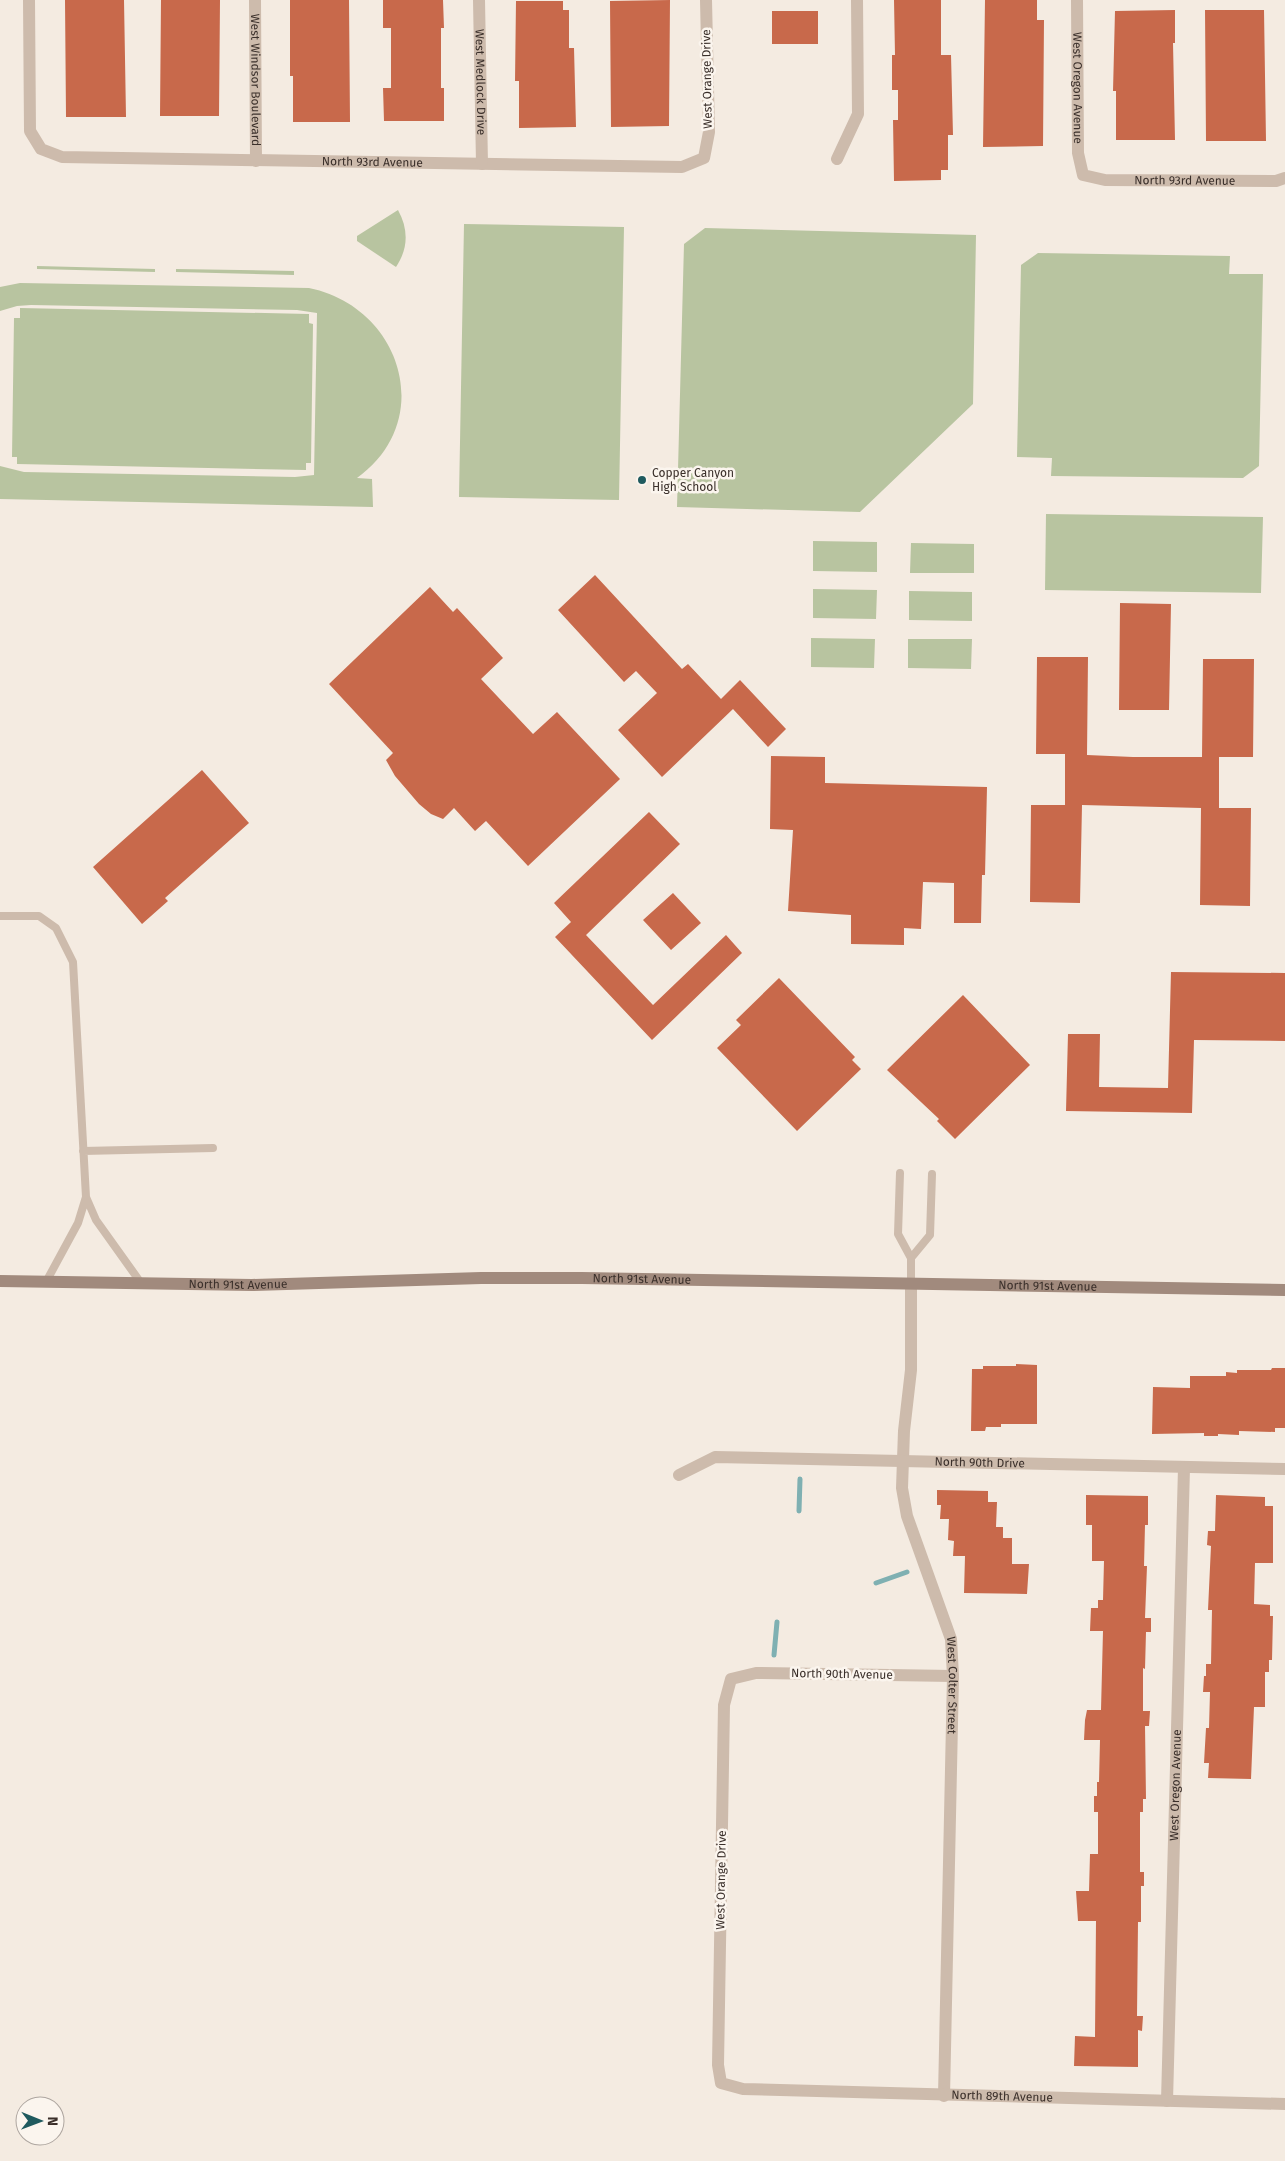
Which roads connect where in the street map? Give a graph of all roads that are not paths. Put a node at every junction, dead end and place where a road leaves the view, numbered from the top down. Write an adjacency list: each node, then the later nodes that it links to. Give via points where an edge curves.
1 (29, 0): 9 (street, North 93rd Avenue, via 30,132 41,149 62,158)
2 (255, 0): 9 (street, West Windsor Boulevard)
3 (480, 0): 10 (street, West Medlock Drive)
4 (706, 0): 7 (street, West Orange Drive, via 709,132)
5 (857, 0): 8 (street, via 858,114)
6 (1077, 0): 11 (street, West Oregon Avenue, via 1078,153)
7 (704, 158): 10 (street, North 93rd Avenue, via 682,167)
8 (837, 159)
9 (256, 161): 10 (street, North 93rd Avenue)
10 (482, 164)
11 (1083, 175): 12 (street, North 93rd Avenue, via 1105,180 1276,181)
12 (1285, 178)
13 (0, 916): 15 (lane, via 39,916 56,928 73,962)
14 (213, 1148): 15 (lane)
15 (83, 1151): 18 (lane)
16 (900, 1173): 19 (lane, via 898,1234)
17 (932, 1174): 19 (lane, via 930,1235)
18 (86, 1197): 21 (lane, via 78,1223); 22 (lane, via 96,1220)
19 (911, 1258): 23 (lane)
20 (0, 1281): 21 (main road, North 91st Avenue)
21 (46, 1282): 22 (main road, North 91st Avenue)
22 (141, 1283): 23 (main road, North 91st Avenue, via 252,1285 582,1278)
23 (912, 1284): 24 (main road, North 91st Avenue); 25 (street, West Colter Street, via 911,1370)
24 (1285, 1290)
25 (903, 1460): 26 (street, North 90th Drive); 28 (street, North 90th Drive, via 715,1457); 29 (street, West Colter Street, via 902,1488 907,1516 950,1639)
26 (1184, 1468): 27 (street, North 90th Drive); 33 (street, West Oregon Avenue)
27 (1285, 1470)
28 (679, 1475)
29 (953, 1676): 30 (street, North 90th Avenue, via 756,1673); 32 (street, West Colter Street)
30 (731, 1679): 31 (street, West Orange Drive, via 724,1705 718,2065)
31 (721, 2083): 32 (street, North 89th Avenue, via 743,2089)
32 (944, 2096): 33 (street, North 89th Avenue)
33 (1167, 2101): 34 (street, North 89th Avenue)
34 (1285, 2104)

